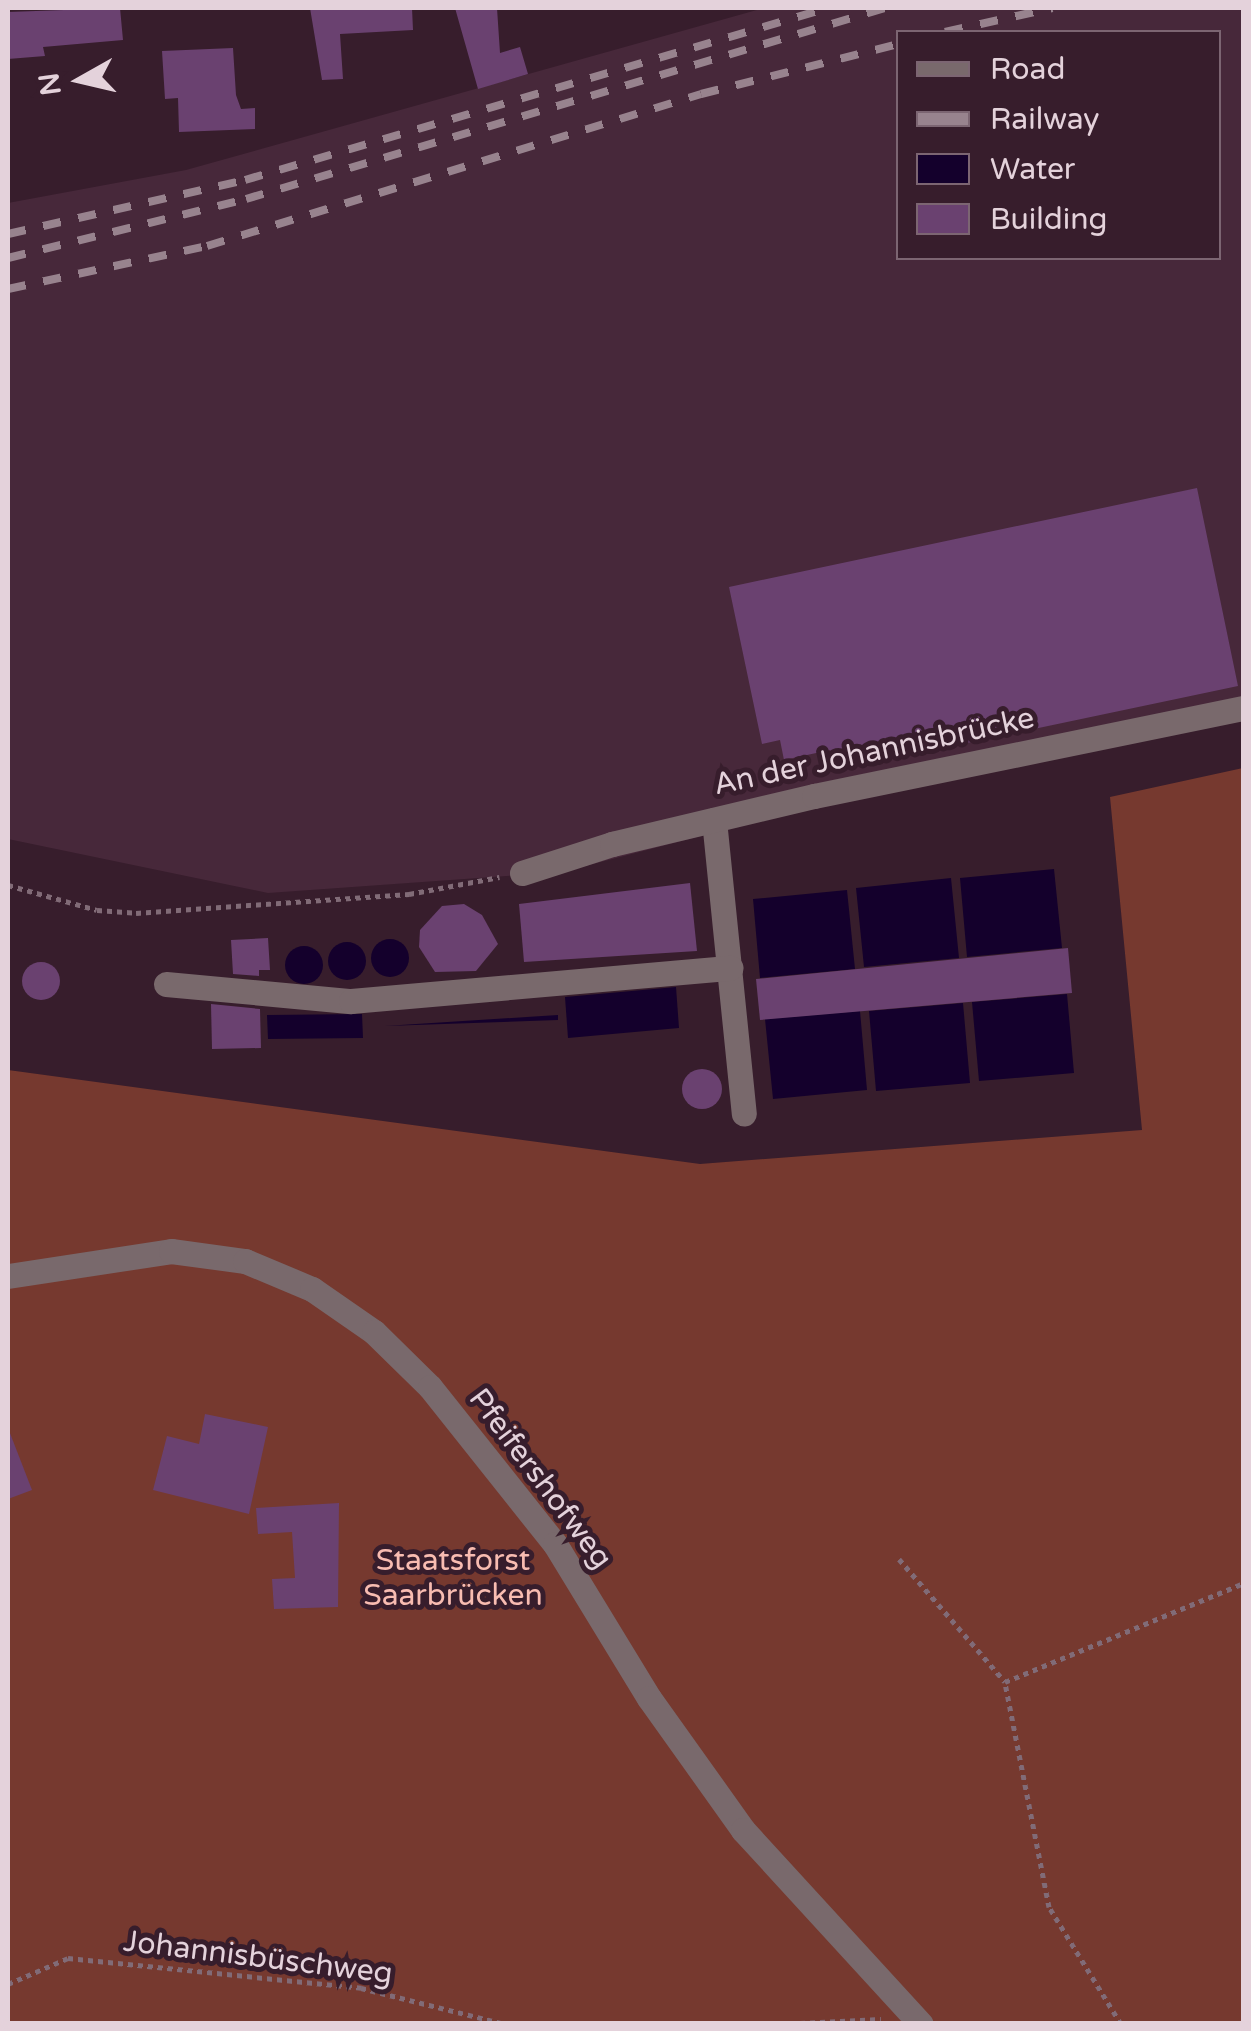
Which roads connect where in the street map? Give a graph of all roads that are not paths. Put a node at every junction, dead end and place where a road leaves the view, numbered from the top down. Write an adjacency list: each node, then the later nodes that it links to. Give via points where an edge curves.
1 (1244, 708): 2 (street, An der Johannisbrücke)
2 (714, 820): 3 (street, An der Johannisbrücke); 4 (street)
3 (522, 873)
4 (732, 968): 6 (street); 8 (street)
5 (166, 984): 6 (street)
6 (352, 1001): 7 (street)
7 (268, 1004)
8 (744, 1113)
9 (8, 1276): 10 (street, Pfeifershofweg, via 171,1251 244,1261 312,1289 374,1332 430,1387 554,1544 649,1698 743,1830)
10 (918, 2020)

